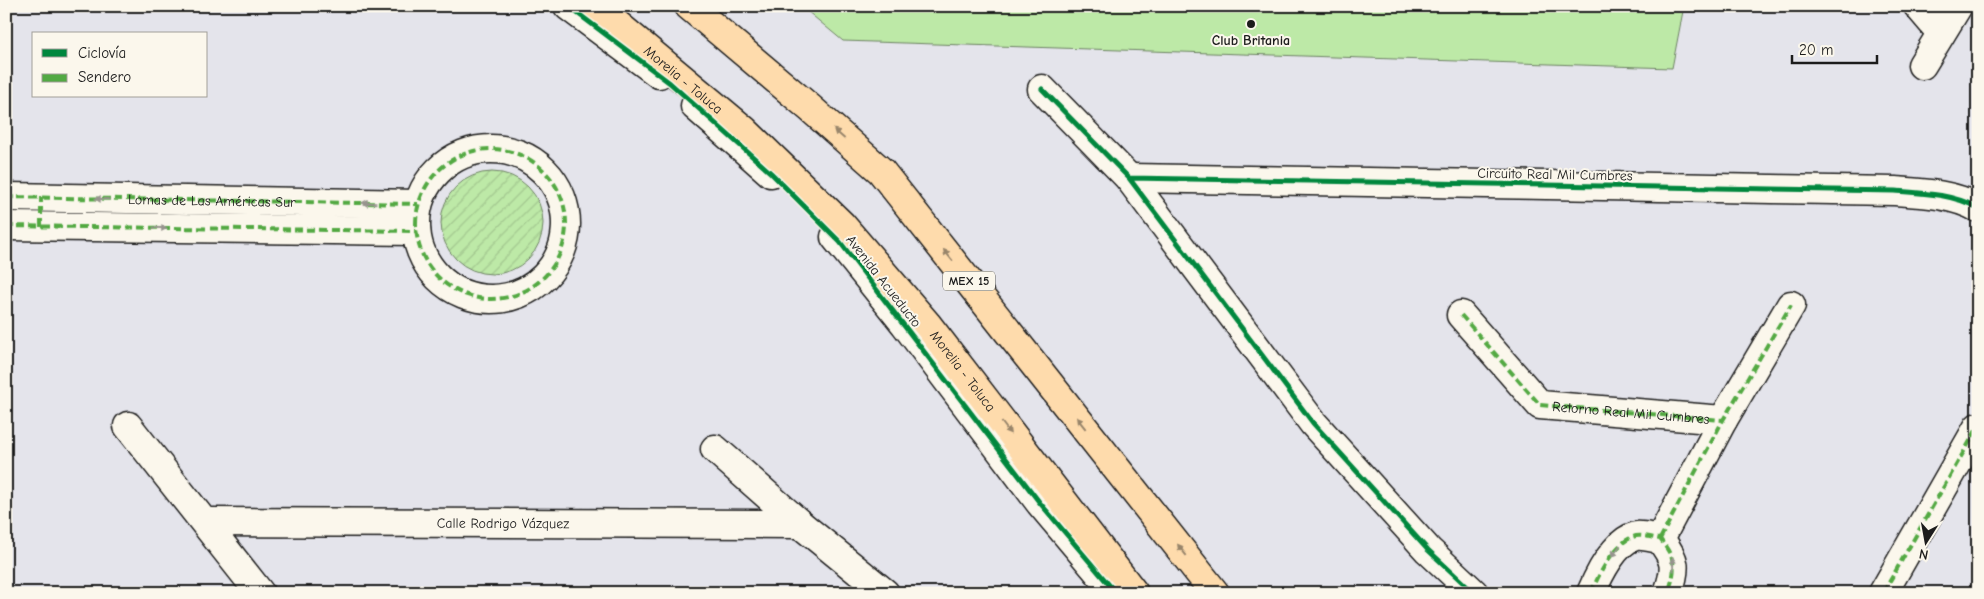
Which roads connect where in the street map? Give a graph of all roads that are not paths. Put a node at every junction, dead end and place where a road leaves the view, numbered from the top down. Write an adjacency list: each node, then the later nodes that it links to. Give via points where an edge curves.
1 (568, 6): 28 (street, Avenida Acueducto, via 670,83 770,173 840,242 1040,503)
2 (595, 6): 29 (main road, Morelia - Toluca, one-way to 29, via 744,130 842,225 927,324)
3 (690, 6): 25 (main road, MEX 15, one-way to 3, via 881,172)
4 (1918, 6): 6 (street)
5 (1958, 6): 6 (street)
6 (1941, 33): 7 (street)
7 (1922, 65)
8 (1042, 89): 9 (street)
9 (1129, 178): 12 (street, Circuito Real Mil Cumbres, via 1896,191 1935,194); 30 (street, via 1313,423 1428,550)
10 (6, 197): 11 (street, Lomas de Las Américas Sur)
11 (41, 197): 13 (street, Lomas de Las Américas Sur, one-way to 11); 15 (street)
12 (1978, 208)
13 (417, 218): 13 (street, via 423,256 438,278 459,293 485,300 511,297 535,286 554,268 565,244 567,218 561,192 545,171 524,156 498,149 472,151 448,162 429,180); 15 (street, Lomas de Las Américas Sur, one-way to 13)
14 (6, 226): 15 (street, Lomas de Las Américas Sur)
15 (41, 227)
16 (1791, 305): 18 (street)
17 (1461, 316): 18 (street, Retorno Real Mil Cumbres, via 1540,405)
18 (1723, 420): 24 (street)
19 (128, 426): 22 (street)
20 (1978, 427): 33 (street)
21 (715, 449): 23 (street)
22 (205, 522): 23 (street, Calle Rodrigo Vázquez); 26 (street)
23 (800, 524): 27 (street)
24 (1660, 539): 31 (street, one-way to 31, via 1637,536 1620,544 1598,576); 32 (street, one-way to 24, via 1674,576 1672,555)
25 (1215, 591)
26 (260, 593)
27 (885, 593)
28 (1116, 593)
29 (1134, 593)
30 (1474, 593)
31 (1591, 593)
32 (1668, 593)
33 (1883, 593)

